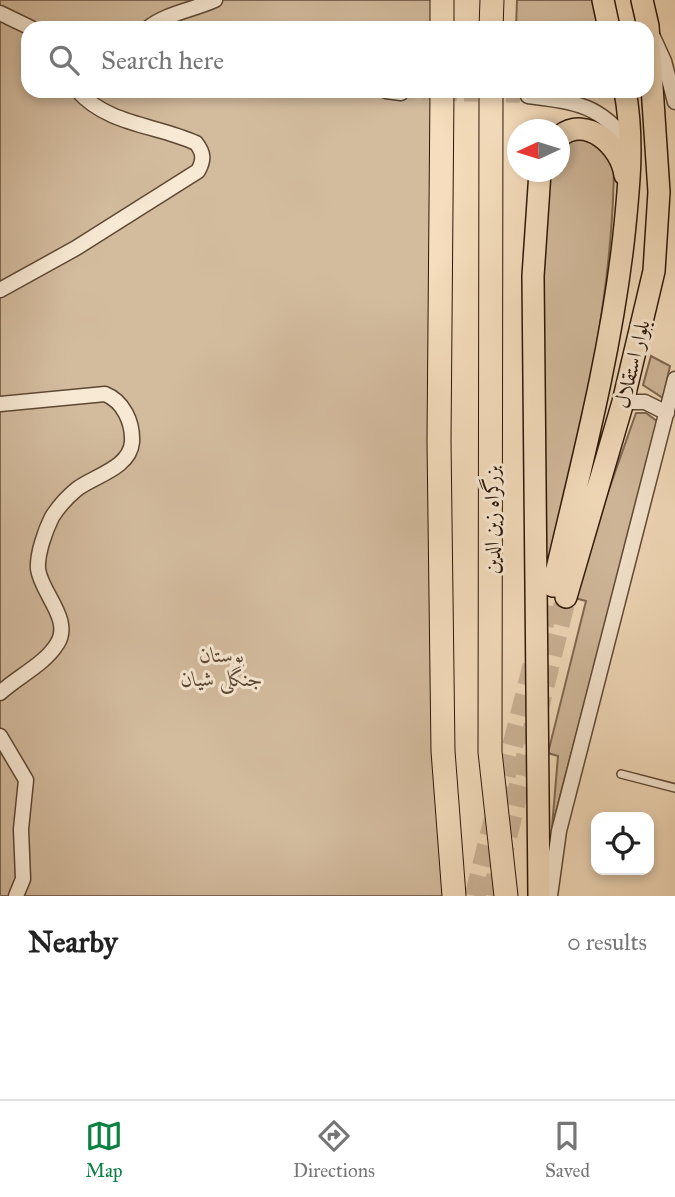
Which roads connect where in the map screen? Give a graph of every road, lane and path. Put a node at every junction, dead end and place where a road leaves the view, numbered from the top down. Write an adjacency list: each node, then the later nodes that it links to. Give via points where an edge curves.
1 (215, 0): 7 (street)
2 (442, 0): 8 (highway)
3 (492, 0): 9 (highway)
4 (603, 0): 10 (main road)
5 (643, 1): 11 (main road, بلوار استقلال)
6 (0, 13): 12 (street)
7 (157, 21)
8 (442, 21)
9 (491, 21)
10 (607, 21)
11 (647, 21)
12 (21, 23)
13 (654, 39): 20 (street)
14 (84, 98): 25 (street, via 109,114 196,143 202,164 145,206)
15 (442, 98): 37 (highway, via 443,751)
16 (491, 98): 38 (highway, بزرگراه زین الدین, via 490,752)
17 (541, 98): 22 (street, via 585,105 604,116)
18 (626, 98): 22 (main road, بلوار استقلال)
19 (653, 98): 27 (main road, بلوار استقلال, via 659,192)
20 (675, 102)
21 (570, 131): 24 (main road, via 587,130 608,142 621,158)
22 (631, 146): 24 (main road, بلوار استقلال)
23 (539, 182): 39 (main road, via 533,276)
24 (628, 191): 26 (main road, بلوار استقلال)
25 (0, 290)
26 (615, 296): 27 (main road, via 620,315 632,317); 29 (main road, بلوار استقلال, via 560,592)
27 (647, 304): 29 (main road, بلوار استقلال)
28 (675, 379): 31 (street)
29 (623, 402): 31 (street, via 645,402)
30 (0, 404): 32 (street, via 105,394 125,409 132,441 129,454 79,488 51,520 38,568 62,632 52,650)
31 (667, 413): 40 (street, via 559,831)
32 (0, 693)
33 (0, 736): 36 (street, via 26,780 21,829 23,879)
34 (621, 774): 35 (lane)
35 (675, 788)
36 (16, 896)
37 (454, 896)
38 (506, 896)
39 (539, 896)
40 (550, 896)

